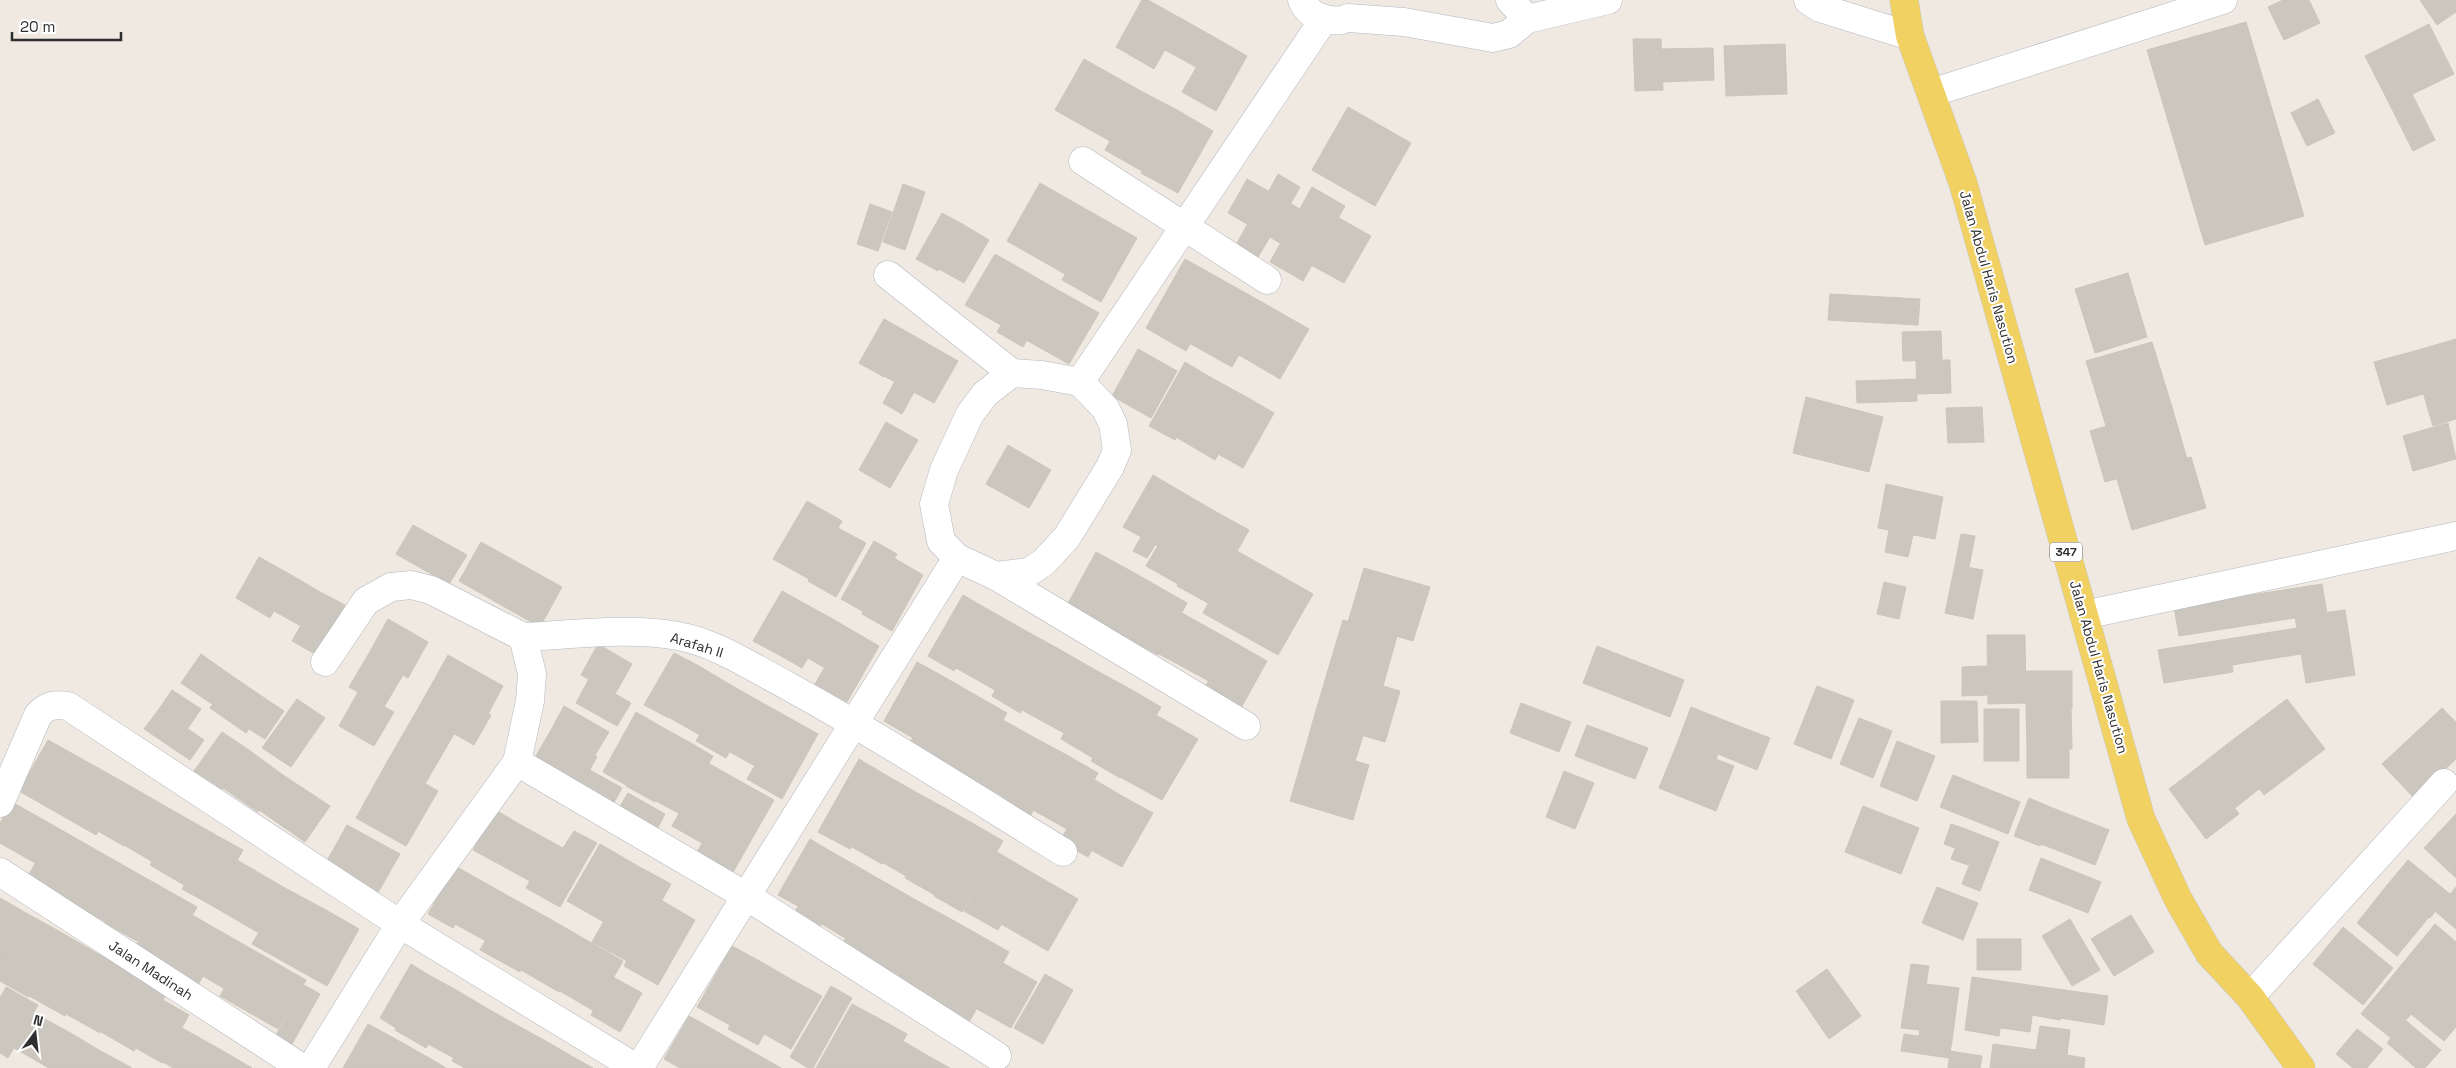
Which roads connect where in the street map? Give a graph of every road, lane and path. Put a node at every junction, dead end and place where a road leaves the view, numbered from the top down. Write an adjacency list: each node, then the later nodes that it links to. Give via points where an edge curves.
1 (1608, 0): 6 (street)
2 (1808, 0): 7 (street, via 1820,8)
3 (1904, 0): 7 (main road, Jalan Abdul Haris Nasution / 347)
4 (2222, 0): 8 (street)
5 (1323, 7): 6 (street, via 1493,38 1509,34); 10 (street)
6 (1518, 10)
7 (1910, 36): 8 (main road, Jalan Abdul Haris Nasution / 347)
8 (1930, 93): 18 (main road, Jalan Abdul Haris Nasution / 347, via 1963,183)
9 (1083, 161): 10 (street)
10 (1185, 226): 12 (street); 14 (street)
11 (888, 275): 13 (street)
12 (1267, 280)
13 (1012, 373): 14 (street); 16 (street, via 985,394 970,414 944,470 934,504 941,541)
14 (1080, 382): 17 (street, via 1105,408 1113,424 1117,450 1110,467 1067,537 1044,562 1029,572)
15 (2456, 536): 18 (street)
16 (957, 558): 17 (street); 21 (street)
17 (996, 576): 22 (street)
18 (2084, 615): 30 (main road, Jalan Abdul Haris Nasution / 347, via 2141,819 2178,899 2209,953)
19 (523, 637): 20 (street, via 431,590 411,585 390,587 366,602); 21 (street, Arafah II, via 648,633 679,636 729,654); 23 (street, via 532,674 530,701)
20 (325, 662)
21 (854, 723): 26 (street, Arafah II); 28 (street)
22 (1246, 726)
23 (517, 762): 28 (street); 29 (street)
24 (2444, 783): 30 (street)
25 (0, 803): 29 (street, via 38,715 50,705 68,706)
26 (1064, 852)
27 (0, 872): 32 (street, Jalan Madinah)
28 (746, 896): 31 (street); 34 (street)
29 (400, 924): 33 (street); 34 (street)
30 (2250, 997): 35 (main road, Jalan Abdul Haris Nasution / 347)
31 (997, 1056)
32 (302, 1068)
33 (311, 1068)
34 (638, 1068)
35 (2302, 1068)

